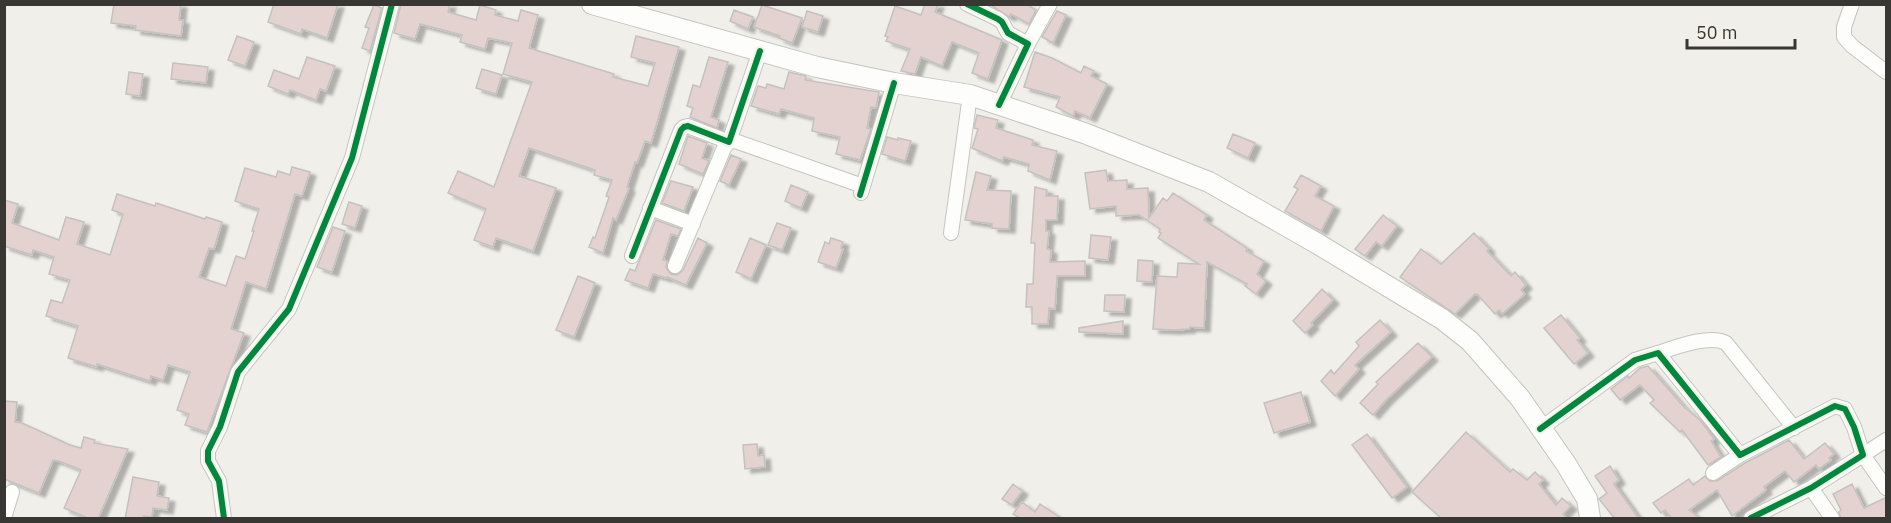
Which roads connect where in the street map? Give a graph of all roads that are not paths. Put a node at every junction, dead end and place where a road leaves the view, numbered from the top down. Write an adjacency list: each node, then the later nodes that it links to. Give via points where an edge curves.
1 (392, 4): 29 (street, via 352,158 289,309 238,372 208,451 207,461 219,481)
2 (592, 4): 7 (main road)
3 (967, 4): 6 (street, via 998,19 1008,33)
4 (1050, 4): 6 (street)
5 (1852, 4): 8 (street, via 1844,37)
6 (1028, 44): 11 (street)
7 (760, 51): 9 (main road); 12 (street)
8 (1887, 72)
9 (894, 83): 10 (main road); 12 (street, via 861,190)
10 (970, 95): 11 (main road); 15 (street)
11 (999, 105): 20 (main road, via 1209,182 1318,244 1442,319 1470,341 1520,398)
12 (729, 142): 13 (street, via 684,127); 14 (street)
13 (650, 208): 14 (street); 16 (street)
14 (693, 224): 17 (street)
15 (951, 233)
16 (632, 256)
17 (675, 266)
18 (1658, 353): 19 (street, via 1721,340); 20 (street, via 1635,360); 22 (street)
19 (1794, 428): 22 (street); 23 (street, via 1840,407 1848,412)
20 (1540, 429): 30 (main road, via 1587,499)
21 (1887, 440): 23 (street)
22 (1740, 455): 24 (street)
23 (1863, 455): 25 (street); 26 (street)
24 (1713, 473)
25 (1810, 488): 31 (street); 32 (street)
26 (1887, 488)
27 (12, 492): 28 (street)
28 (4, 518)
29 (224, 519)
30 (1590, 519)
31 (1751, 519)
32 (1832, 519)

